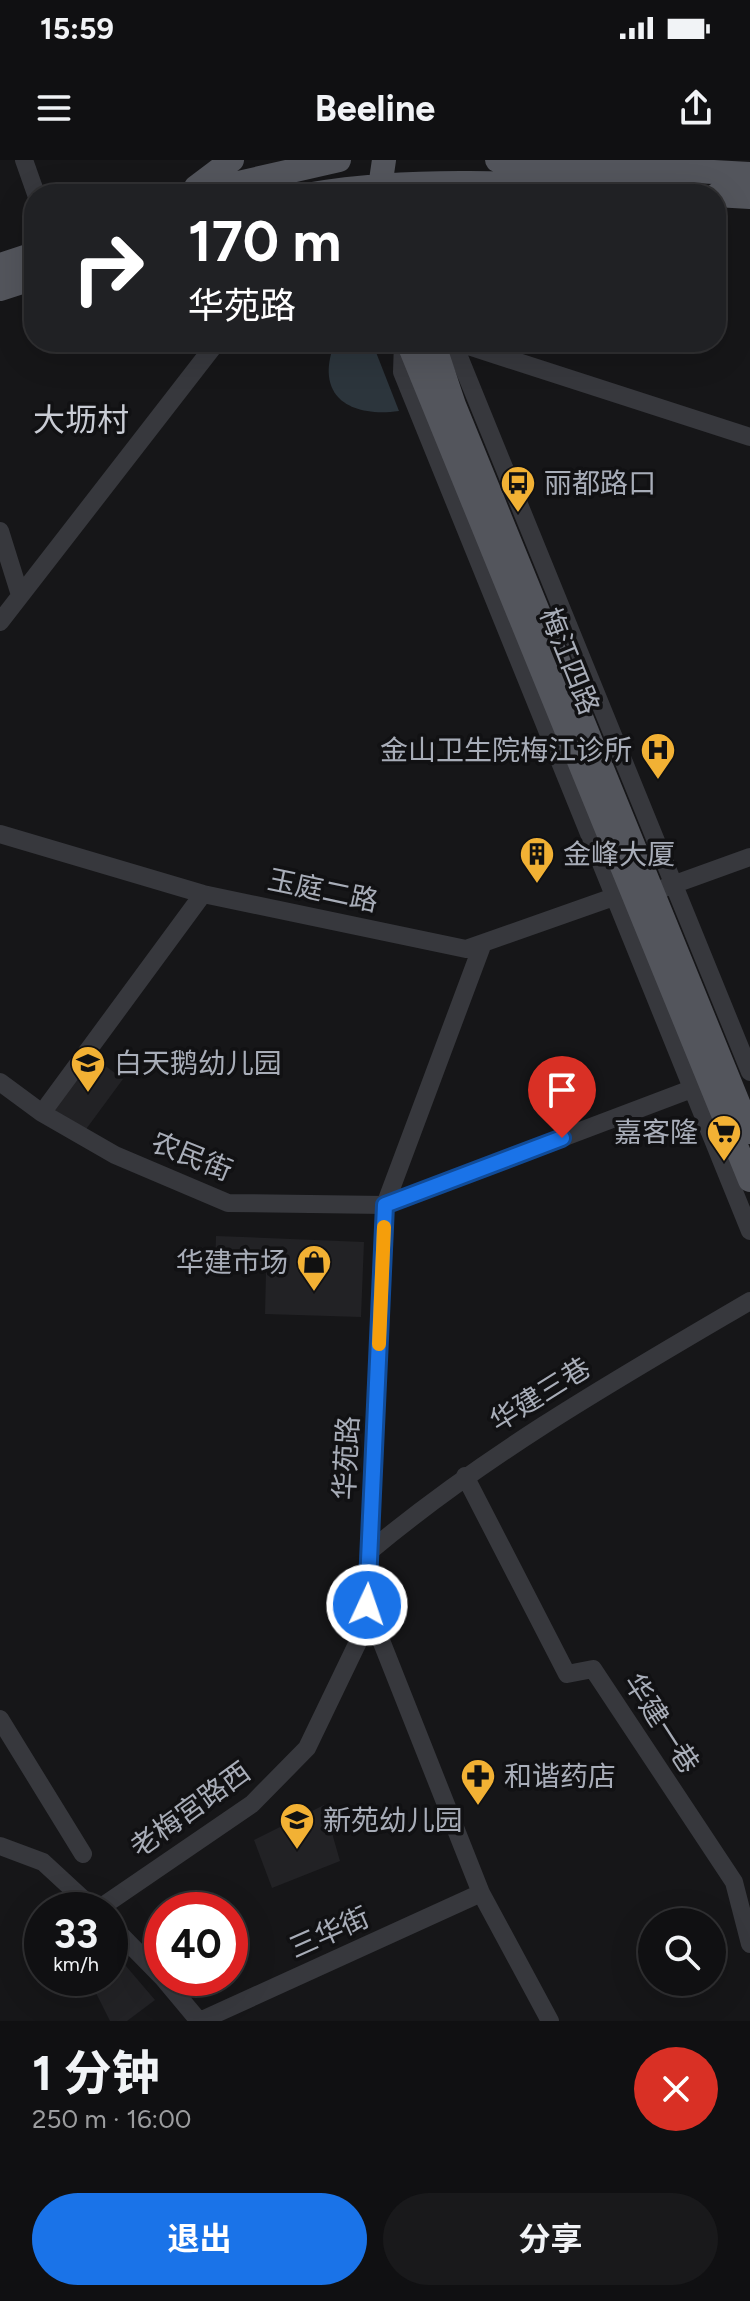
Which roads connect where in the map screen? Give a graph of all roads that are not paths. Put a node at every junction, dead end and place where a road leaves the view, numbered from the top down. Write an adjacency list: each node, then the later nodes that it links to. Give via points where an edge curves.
1 (24, 160): 8 (street)
2 (232, 160): 9 (main road)
3 (339, 160): 10 (main road)
4 (350, 160): 11 (main road)
5 (384, 160): 12 (main road)
6 (494, 172): 7 (main road); 13 (main road); 14 (main road)
7 (750, 174)
8 (32, 184)
9 (201, 184)
10 (232, 184)
11 (346, 184)
12 (380, 184)
13 (417, 184)
14 (601, 184)
15 (726, 196): 16 (main road)
16 (750, 197)
17 (24, 257): 18 (main road)
18 (0, 265)
19 (24, 281): 20 (main road)
20 (0, 289)
21 (209, 352): 29 (street)
22 (405, 352): 43 (street, via 402,372)
23 (410, 352): 34 (main road, 梅江四路)
24 (436, 352): 40 (main road, 梅江四路)
25 (458, 352): 36 (street)
26 (485, 352): 27 (street)
27 (750, 437)
28 (0, 531): 29 (street)
29 (20, 595): 30 (street)
30 (0, 622)
31 (0, 834): 33 (street, 玉庭二路)
32 (750, 857): 34 (street, 玉庭二路)
33 (203, 894): 35 (street, 玉庭二路, via 466,949); 39 (street)
34 (634, 895): 35 (street, 玉庭二路); 38 (main road, 梅江四路)
35 (483, 943): 42 (street, 华苑路)
36 (750, 1072)
37 (0, 1082): 39 (street, 农民街)
38 (710, 1082): 41 (main road, 梅江四路); 42 (street)
39 (42, 1113): 42 (street, 农民街, via 115,1155 228,1203)
40 (750, 1132)
41 (750, 1180)
42 (385, 1205): 46 (street, 华苑路)
43 (750, 1231)
44 (750, 1301): 45 (street, 华建三巷, via 550,1418)
45 (465, 1476): 46 (street, 华建三巷); 55 (street, 华建一巷, via 567,1674 593,1669 734,1882)
46 (370, 1551): 47 (street, 华苑路)
47 (371, 1615): 52 (street, 老梅宮路西, via 307,1748 252,1804); 53 (street, 华苑路)
48 (0, 1719): 50 (street)
49 (0, 1846): 51 (street, via 43,1862)
50 (83, 1854)
51 (76, 1892)
52 (122, 1892)
53 (481, 1893): 58 (street, 三华街); 59 (street, 华苑路)
54 (128, 1942): 56 (street)
55 (750, 1944)
56 (144, 1958)
57 (179, 1996): 58 (street)
58 (200, 2021)
59 (550, 2021)

